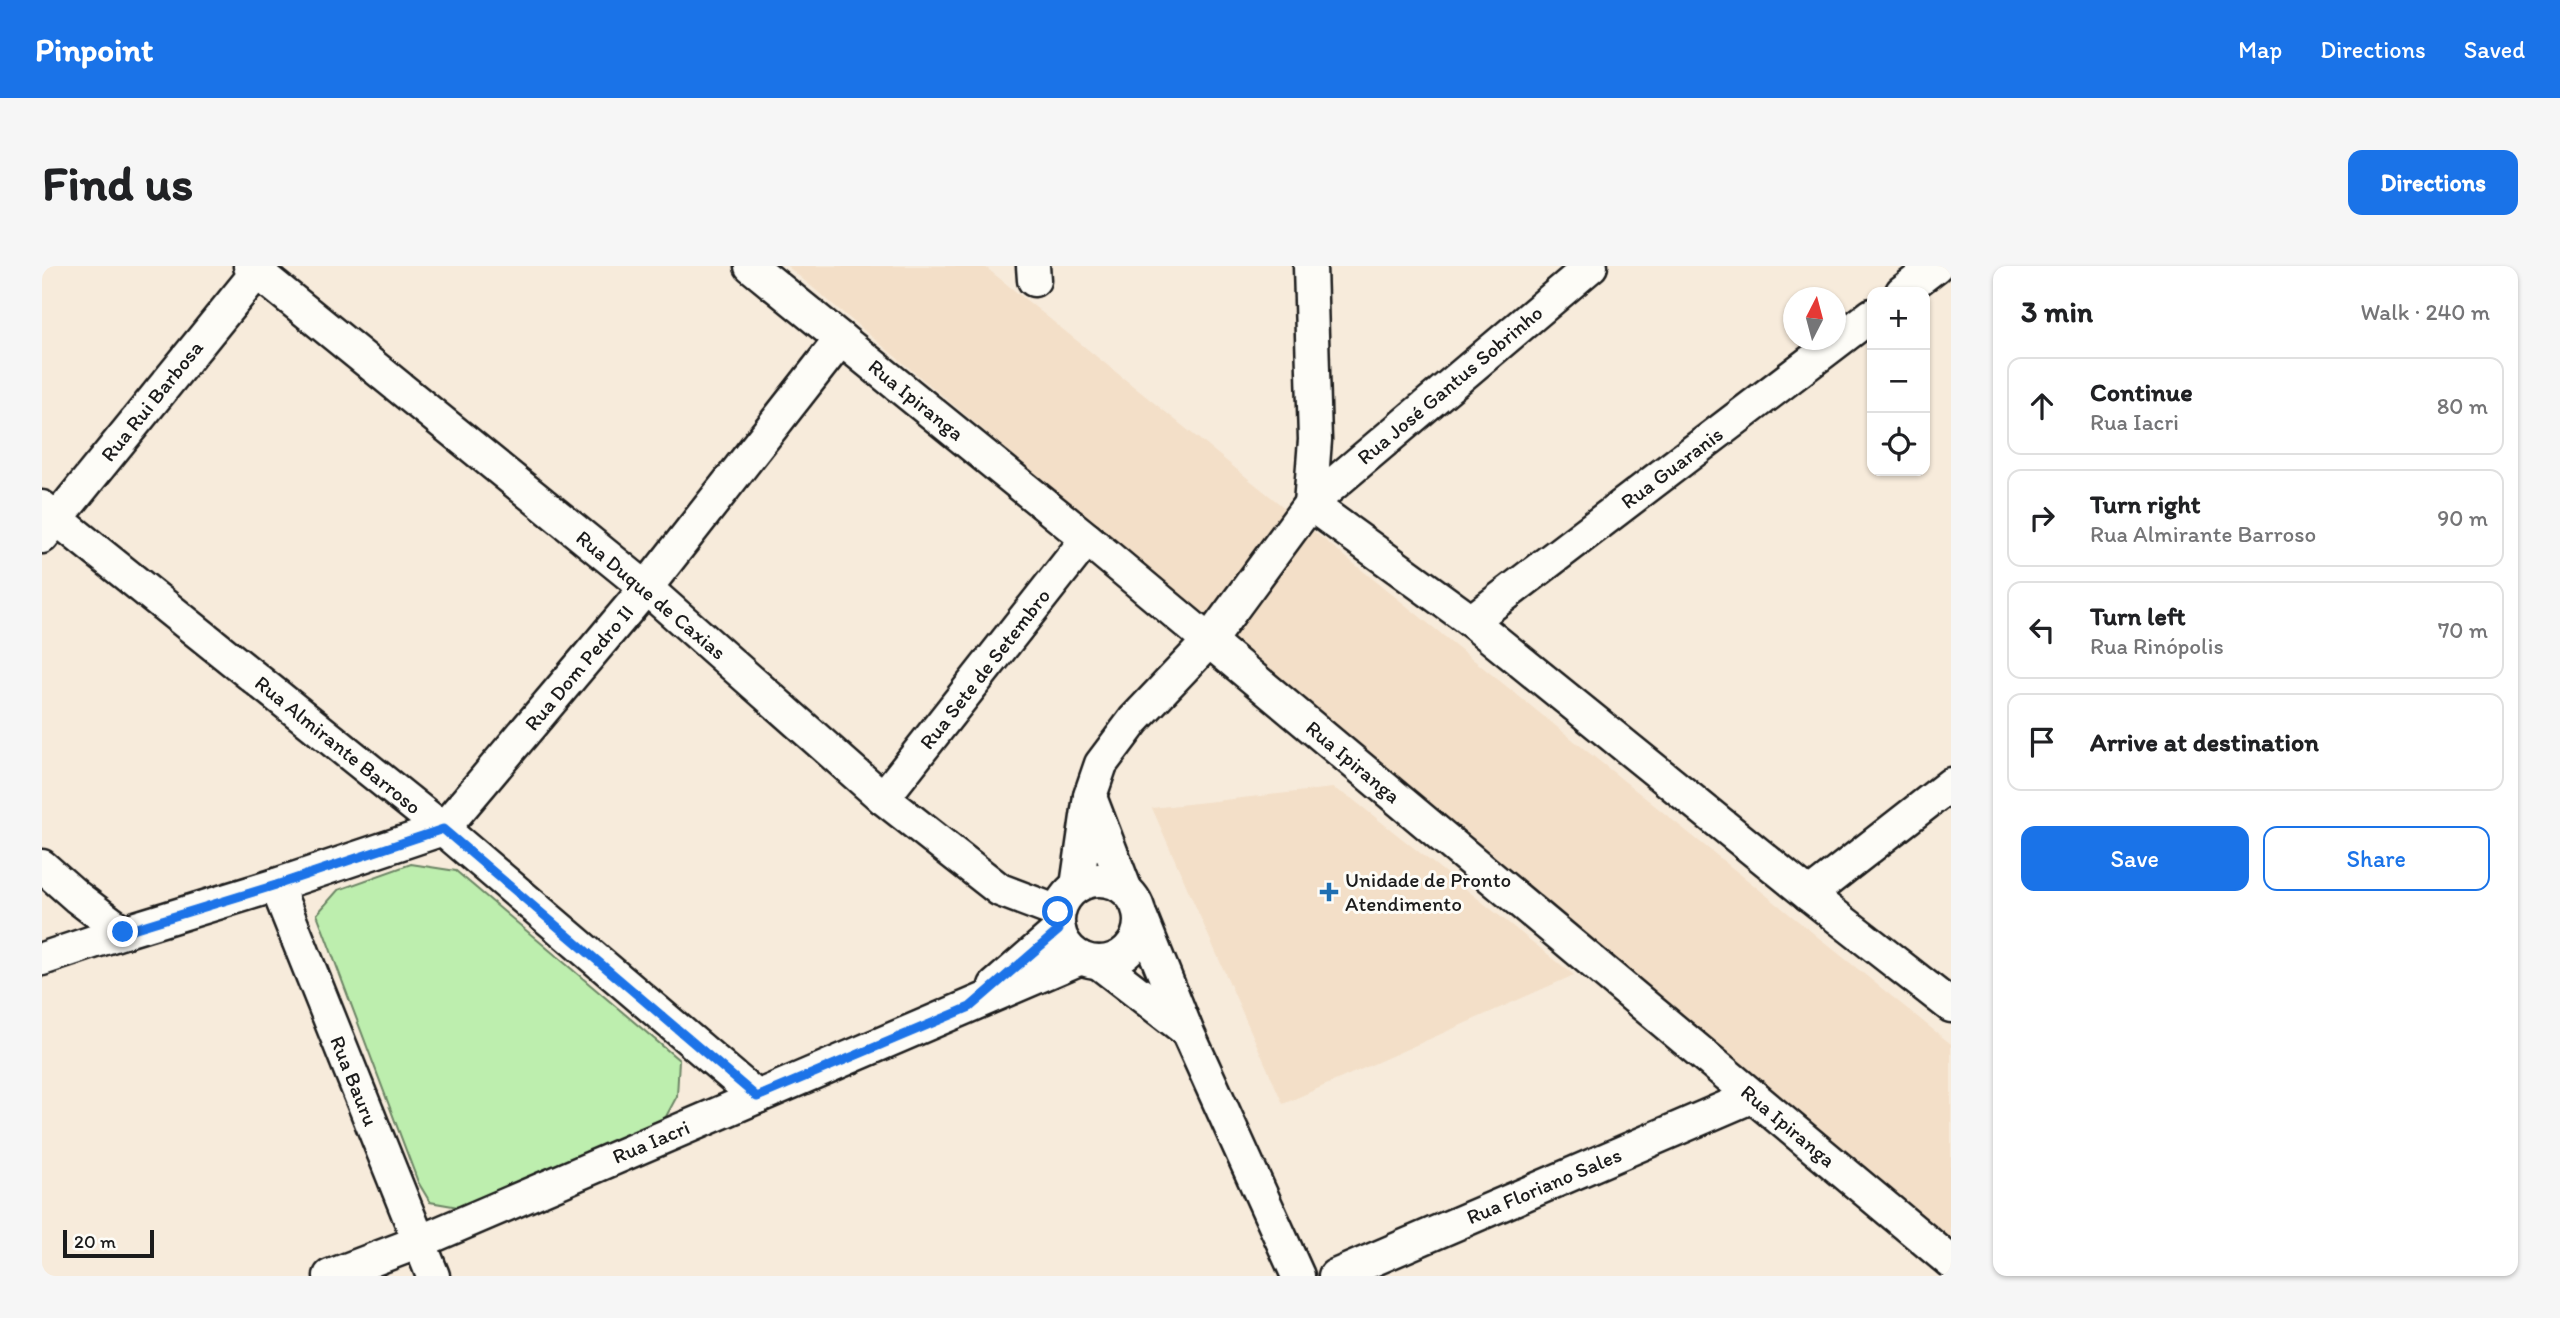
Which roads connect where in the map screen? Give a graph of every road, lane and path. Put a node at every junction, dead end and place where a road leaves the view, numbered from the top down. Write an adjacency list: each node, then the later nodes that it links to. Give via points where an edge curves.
1 (751, 266): 8 (street, Rua Ipiranga)
2 (1310, 266): 9 (street, via 1315,440)
3 (1591, 266): 9 (street, Rua José Gantus Sobrinho)
4 (1936, 266): 6 (street)
5 (256, 268): 10 (street, Rua Rui Barbosa); 12 (street, Rua Duque de Caxias)
6 (1909, 287)
7 (1867, 319): 13 (street, Rua Guaranis)
8 (841, 340): 11 (street, Rua Ipiranga); 12 (street, Rua Dom Pedro II)
9 (1310, 504): 13 (street); 14 (street, Rua José Gantus Sobrinho)
10 (47, 521): 18 (street, Rua Almirante Barroso)
11 (1087, 539): 14 (street, Rua Ipiranga); 17 (street, Rua Sete de Setembro)
12 (646, 588): 17 (street, Rua Duque de Caxias); 18 (street, Rua Dom Pedro II)
13 (1471, 621): 23 (street)
14 (1209, 641): 16 (street, Rua José Gantus Sobrinho, via 1116,742 1101,764); 32 (street, Rua Ipiranga)
15 (1951, 785): 23 (street)
16 (1090, 796): 21 (street, Rua José Gantus Sobrinho); 22 (street)
17 (883, 798): 25 (street, Rua Duque de Caxias, via 1000,890)
18 (443, 829): 20 (street); 33 (street, Rua Almirante Barroso)
19 (42, 866): 26 (street)
20 (276, 885): 26 (street); 34 (street, Rua Bauru)
21 (1077, 886): 22 (street, via 1093,880); 25 (street, via 1065,897)
22 (1125, 888): 24 (street, via 1136,901)
23 (1809, 895): 29 (street)
24 (1141, 918): 28 (street, via 1139,934 1130,948 1116,959); 31 (street)
25 (1058, 921): 28 (street, via 1067,947); 30 (street, Rua Iacri)
26 (123, 932): 27 (street)
27 (42, 960)
28 (1090, 960): 30 (street, Rua Iacri); 31 (street)
29 (1951, 1006)
30 (970, 1007): 33 (street, Rua Iacri)
31 (1187, 1031): 38 (street)
32 (1753, 1096): 35 (street, Rua Ipiranga); 39 (street, Rua Floriano Sales)
33 (757, 1097): 34 (street, Rua Iacri)
34 (419, 1241): 36 (street, Rua Iacri); 37 (street, Rua Bauru)
35 (1951, 1262)
36 (330, 1276)
37 (433, 1276)
38 (1298, 1276)
39 (1335, 1276)

